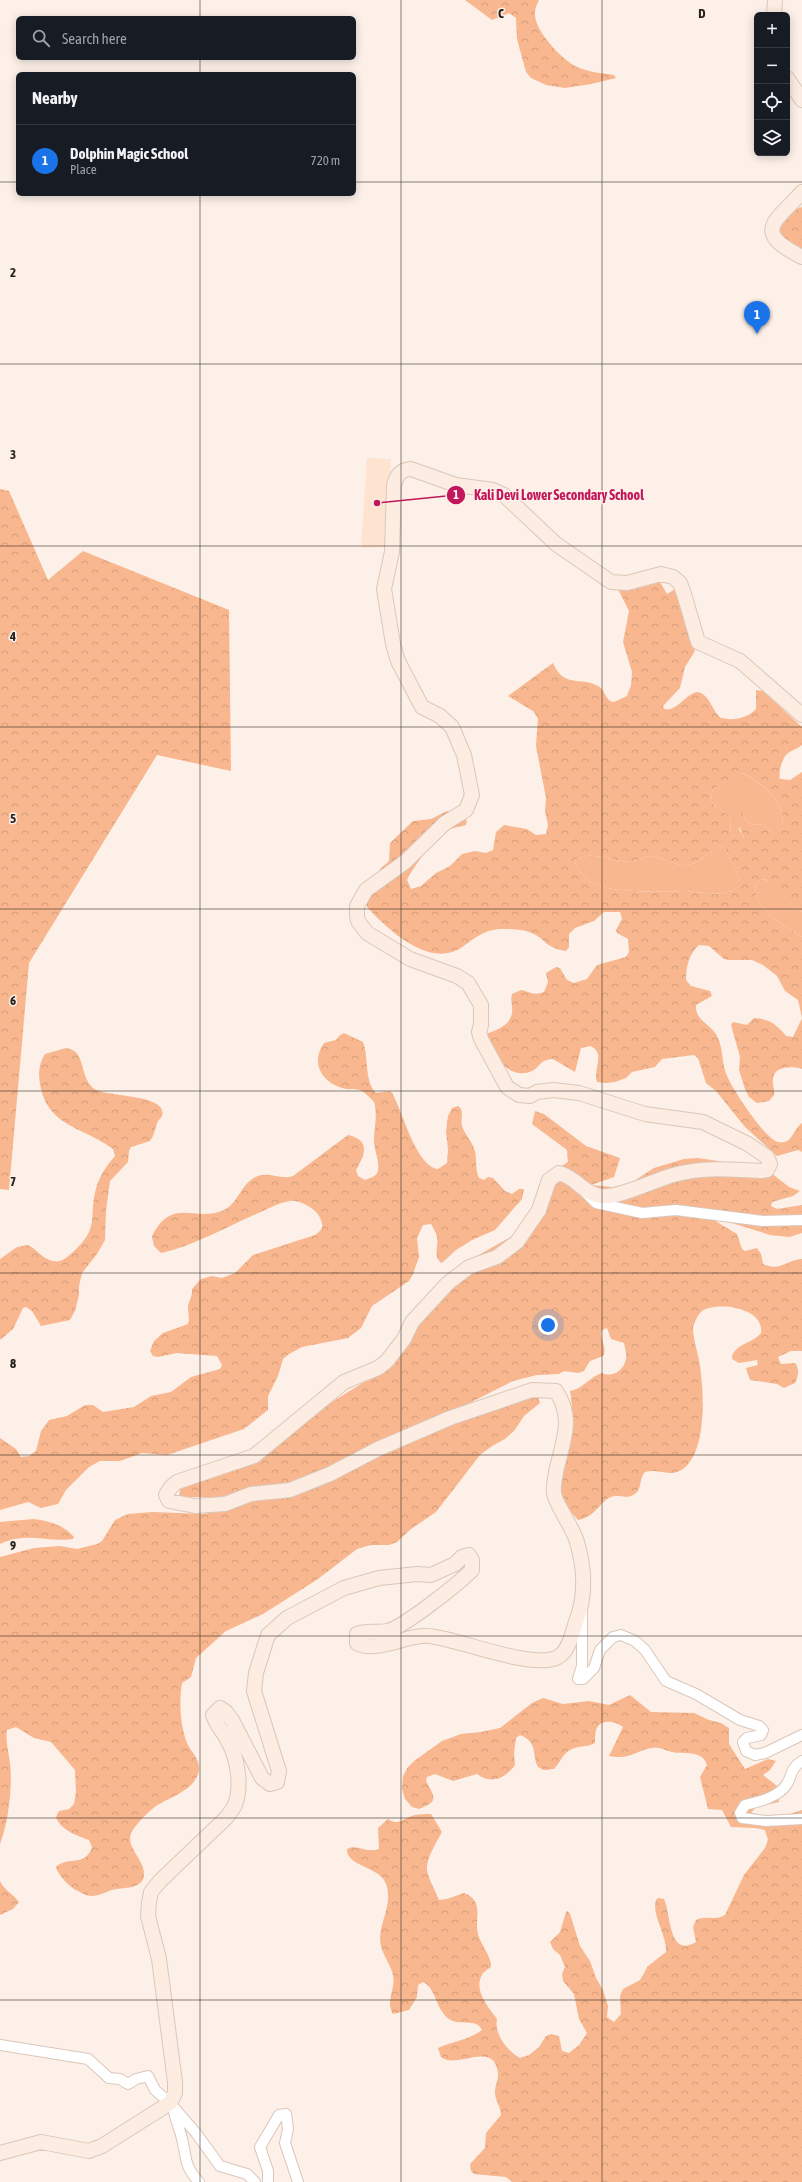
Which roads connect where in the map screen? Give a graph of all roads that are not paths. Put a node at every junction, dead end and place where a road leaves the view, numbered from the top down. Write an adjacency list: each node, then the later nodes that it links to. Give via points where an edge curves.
1 (775, 0): 2 (main road)
2 (774, 12)
3 (790, 82): 4 (main road)
4 (802, 100)
5 (802, 192): 6 (main road, via 775,219 772,226 778,242)
6 (802, 257)
7 (802, 715): 8 (main road, via 740,661 698,642 684,594 680,584 673,577 661,574 627,583 611,582 566,552 520,513 504,495 493,490 456,484 411,469 405,469 396,477 392,552 384,590 393,644 398,661 422,707 440,716 455,732 464,755 472,795 466,810 445,823 405,862 366,890 357,906 358,921 367,932 410,959 468,983 481,1005 481,1039 507,1087 520,1095 530,1096 537,1092 553,1090 578,1093 645,1114 703,1122 748,1144 770,1160 767,1170 696,1170 613,1196 600,1196)
8 (580, 1188): 9 (street, via 596,1203 642,1213 676,1210 763,1221); 10 (main road, via 575,1180 566,1175 559,1174 549,1180 539,1210 517,1242 497,1257 469,1266 448,1283 412,1322 404,1339 387,1361 378,1368 344,1382 254,1456 177,1482 166,1495 169,1501 194,1506 225,1504 251,1494 290,1490 450,1418 532,1390 556,1391 563,1402 566,1426 558,1459 554,1495 578,1542 585,1582)
9 (802, 1220)
10 (580, 1605): 11 (street, via 583,1617 582,1666 578,1679 583,1679 594,1668 600,1650 606,1643 621,1635 635,1641 645,1650 666,1682 696,1694 740,1720 759,1726 763,1730 761,1735 747,1738 743,1742 746,1750 755,1755 765,1753); 15 (main road, via 569,1642 558,1658 546,1660 501,1655 441,1638 423,1636 378,1646 357,1644 357,1634 364,1631 388,1631 407,1621 461,1581 472,1570 472,1560 468,1555 430,1575 379,1578 344,1588 287,1618 268,1635 256,1673 254,1691 279,1771 277,1782 270,1784 262,1778 232,1720 226,1712 220,1708 217,1710 213,1714 215,1723 228,1740 237,1766 238,1786 235,1805 226,1818 151,1892 148,1916 159,1960 175,2082 175,2093)
11 (802, 1735)
12 (802, 1761): 13 (street, via 792,1769 786,1785 765,1800 745,1806 740,1813 742,1818 766,1821)
13 (802, 1819)
14 (0, 2045): 15 (street, via 88,2059 109,2078 120,2079 128,2084 136,2078 148,2076 155,2090)
15 (170, 2102): 16 (main road, via 102,2146 89,2151 41,2142); 17 (street, via 186,2165); 18 (street, via 220,2166 247,2174)
16 (0, 2153)
17 (199, 2182)
18 (255, 2182)
19 (268, 2182): 20 (street, via 268,2172 260,2147 280,2115 286,2114 288,2129 285,2143)
20 (298, 2182)

